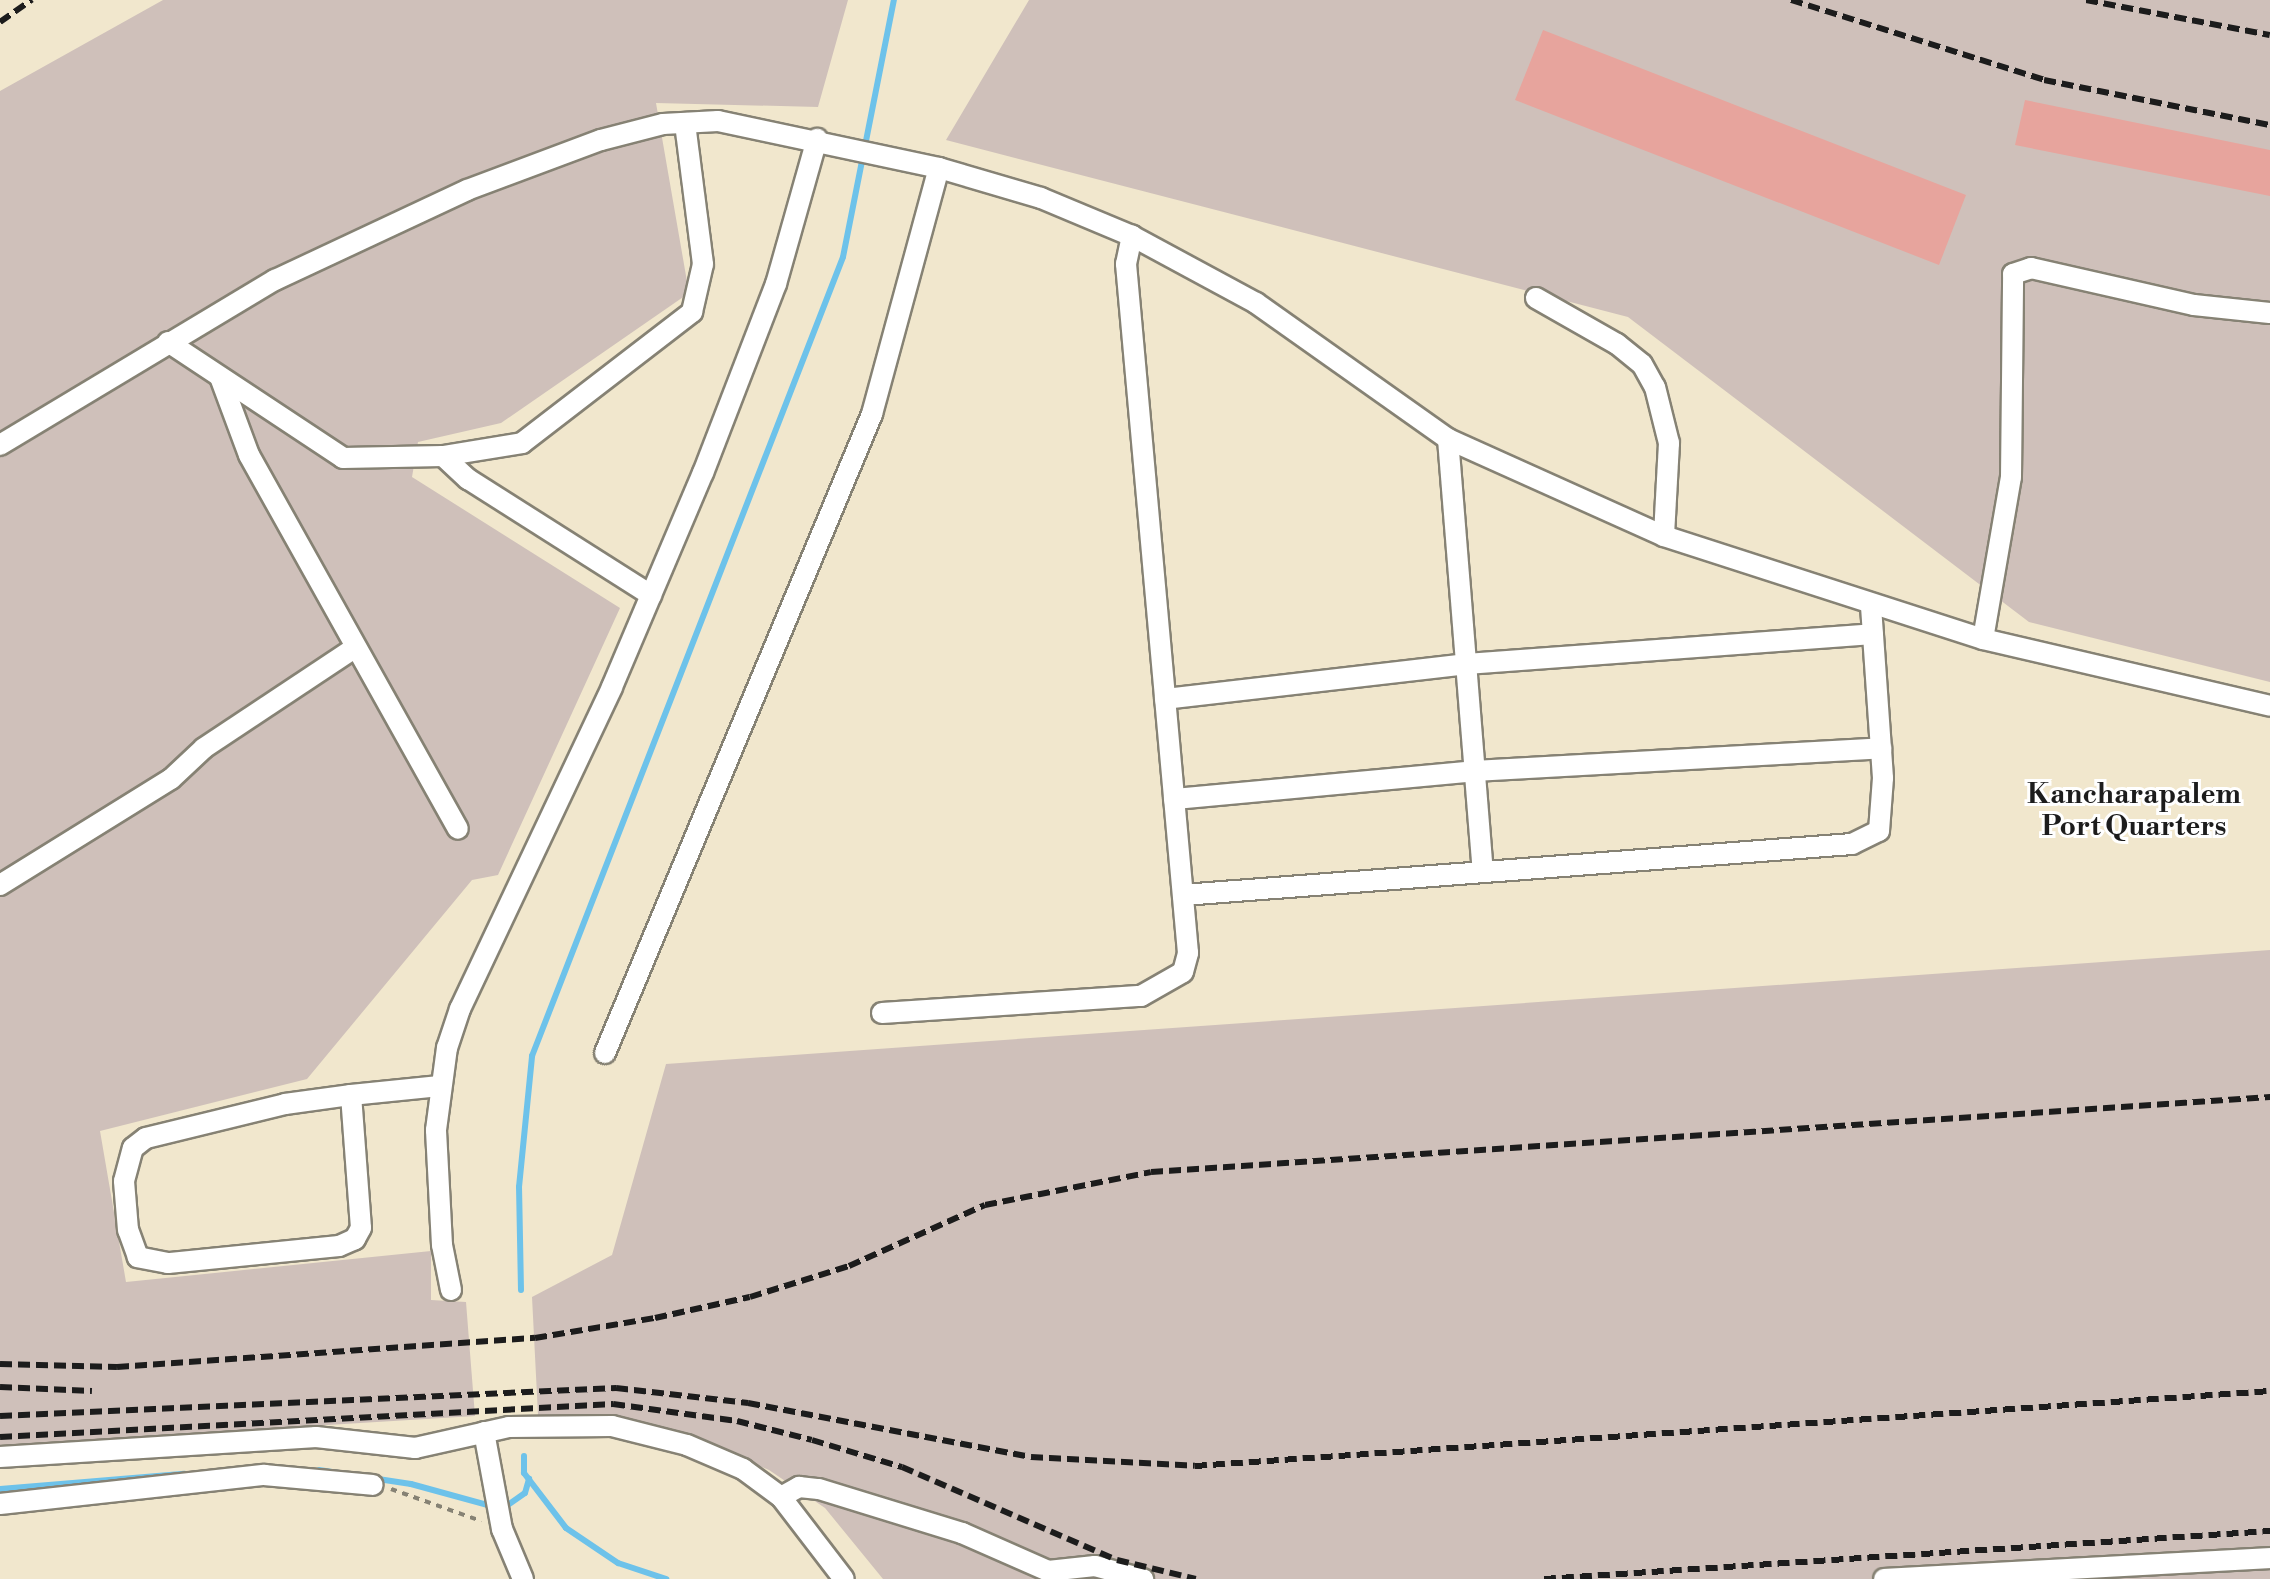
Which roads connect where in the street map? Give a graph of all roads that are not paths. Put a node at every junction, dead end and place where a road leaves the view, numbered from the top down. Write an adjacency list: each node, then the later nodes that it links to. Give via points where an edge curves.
1 (685, 123): 2 (street, via 746,124); 7 (street, via 601,140 467,190 275,280); 11 (street, via 703,264 692,312 522,443)
2 (826, 141): 3 (street); 13 (street, via 769,306)
3 (939, 168): 4 (street, via 1041,198); 29 (street, via 872,414)
4 (1132, 236): 9 (street, via 1256,303); 19 (street, via 1126,264)
5 (1536, 298): 12 (street, via 1617,344 1642,364 1655,387 1669,443)
6 (2270, 313): 16 (street, via 2194,305 2031,268 2013,274 2011,477)
7 (168, 342): 8 (street); 10 (street)
8 (220, 377): 11 (street, via 343,458); 17 (street, via 249,455)
9 (1448, 439): 12 (street); 18 (street)
10 (0, 445)
11 (443, 456): 13 (street, via 468,479)
12 (1664, 536): 14 (street)
13 (651, 595): 30 (street, via 460,1009)
14 (1871, 607): 15 (street); 16 (street)
15 (1873, 634): 18 (street); 21 (street)
16 (1983, 639): 20 (street)
17 (356, 647): 24 (street); 26 (street, via 204,748 171,779)
18 (1466, 664): 19 (street); 22 (street)
19 (1165, 699): 23 (street)
20 (2270, 706)
21 (1881, 748): 22 (street); 25 (street, via 1879,831 1852,844)
22 (1475, 771): 23 (street); 25 (street)
23 (1174, 799): 27 (street)
24 (458, 829)
25 (1483, 872): 27 (street)
26 (0, 885)
27 (1183, 895): 28 (street, via 1188,953 1183,972 1164,987 1141,996)
28 (882, 1013)
29 (605, 1053)
30 (440, 1086): 31 (street); 32 (street, via 436,1130 442,1245)
31 (351, 1095): 31 (street, via 165,1130 133,1148 124,1181 128,1230 138,1257 168,1263 339,1246 355,1239 361,1228)
32 (451, 1290)
33 (484, 1432): 34 (street, via 415,1448 316,1437); 36 (street, via 547,1424 612,1426 687,1445 743,1469); 40 (street, via 500,1515)
34 (0, 1457)
35 (373, 1485): 37 (street, via 264,1475)
36 (781, 1497): 41 (street); 42 (street, via 799,1487 819,1489 962,1533 1048,1571 1095,1566)
37 (0, 1504)
38 (2270, 1558): 39 (street)
39 (1918, 1578): 43 (street)
40 (523, 1579)
41 (844, 1579)
42 (1143, 1579)
43 (1884, 1579)

